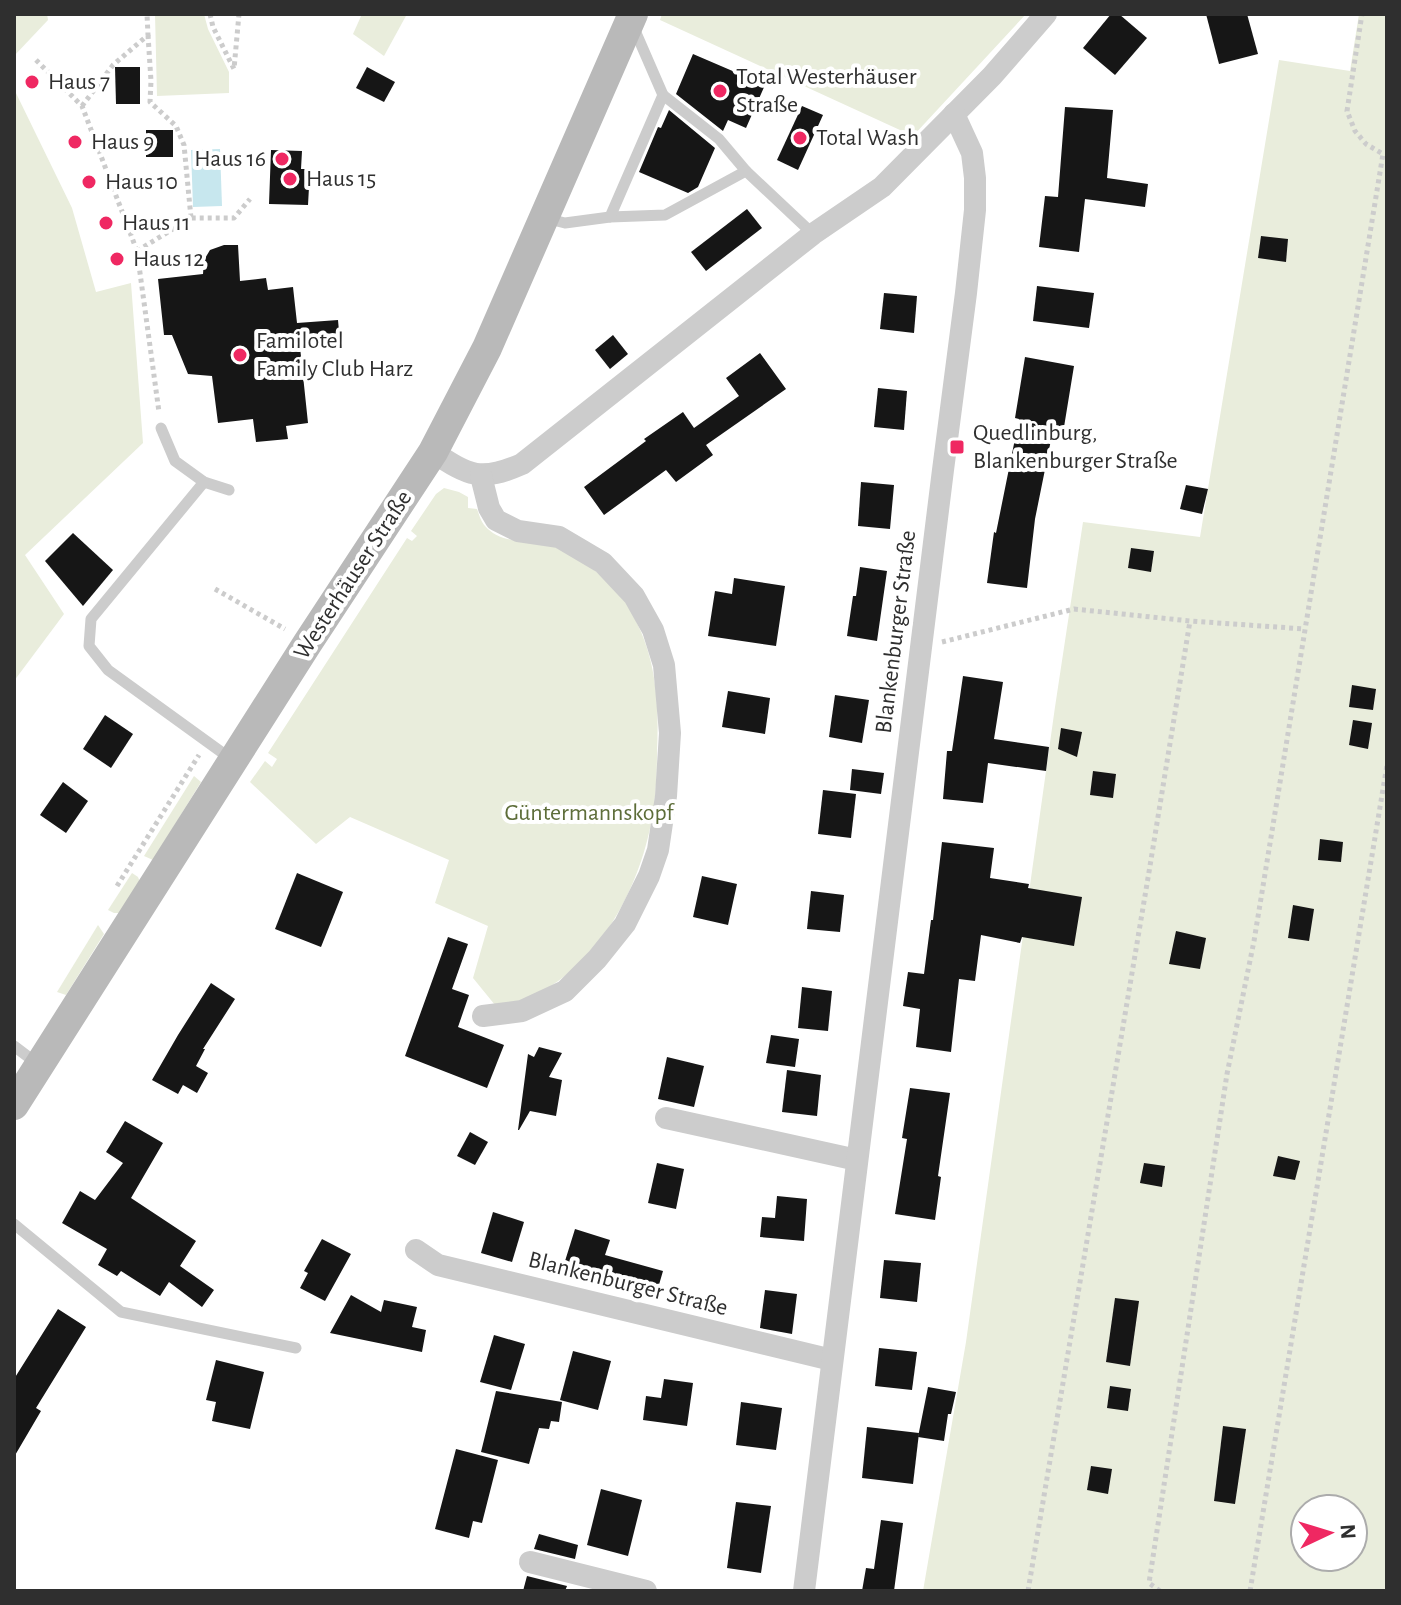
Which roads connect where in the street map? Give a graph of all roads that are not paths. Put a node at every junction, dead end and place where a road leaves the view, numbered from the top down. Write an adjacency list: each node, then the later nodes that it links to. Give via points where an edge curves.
1 (1046, 14): 4 (street)
2 (632, 17): 3 (lane); 7 (main road, Westerhäuser Straße)
3 (663, 95): 5 (lane, via 719,139); 6 (lane)
4 (954, 114): 8 (street, via 882,187); 20 (street, Blankenburger Straße, via 972,153 975,210)
5 (746, 171): 6 (lane, via 665,215); 8 (lane)
6 (610, 217): 7 (lane, via 565,223)
7 (544, 218): 10 (main road, Westerhäuser Straße, via 487,348)
8 (813, 234): 11 (street, via 522,464)
9 (161, 428): 12 (lane, via 175,461)
10 (433, 452): 11 (street); 14 (main road, Westerhäuser Straße)
11 (481, 476): 15 (street, via 496,520 518,531 559,537 603,563 634,596 664,665 670,733 658,850 625,924 565,991 522,1011)
12 (204, 482): 13 (lane); 14 (lane, via 91,619 89,646 108,670)
13 (229, 490)
14 (233, 761): 17 (main road, Westerhäuser Straße)
15 (483, 1016)
16 (14, 1046): 17 (lane)
17 (40, 1065): 18 (main road, Westerhäuser Straße)
18 (14, 1105)
19 (666, 1118): 20 (street)
20 (857, 1160): 24 (street, Blankenburger Straße)
21 (14, 1224): 23 (lane, via 121,1312)
22 (416, 1250): 24 (street, Blankenburger Straße, via 438,1265)
23 (296, 1348)
24 (832, 1360): 27 (street, Blankenburger Straße)
25 (530, 1562): 26 (street)
26 (646, 1591)
27 (804, 1591)

